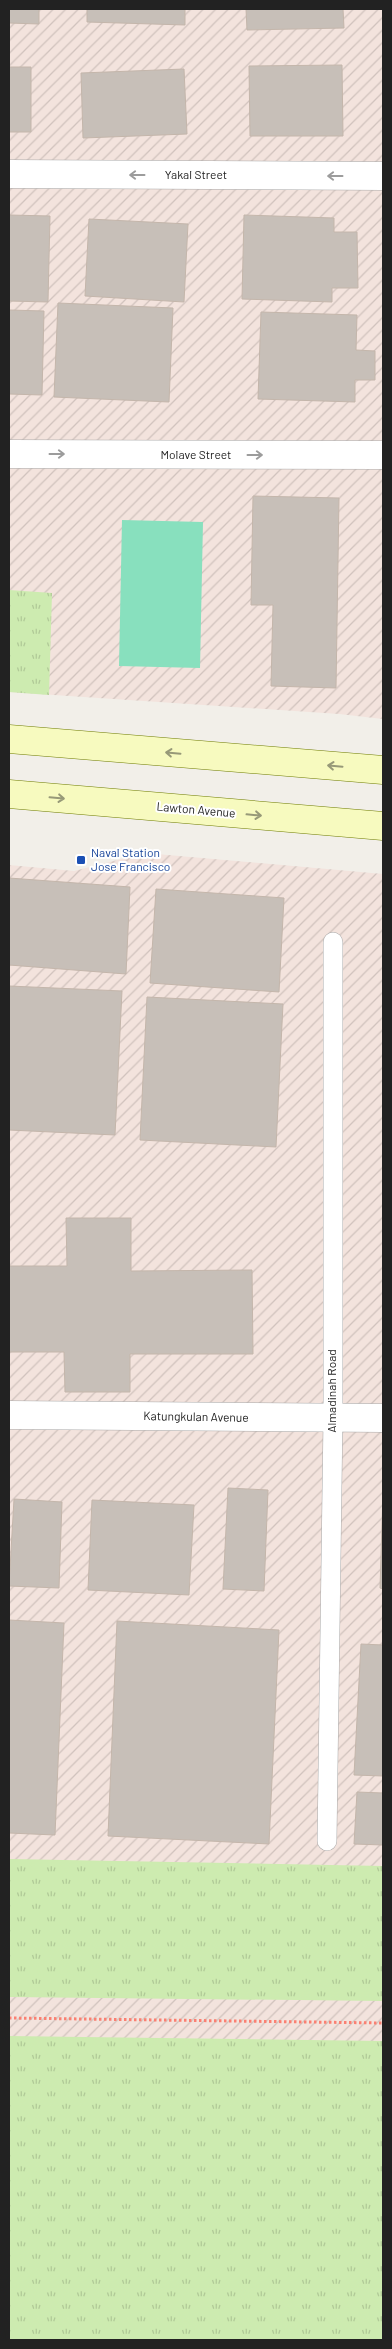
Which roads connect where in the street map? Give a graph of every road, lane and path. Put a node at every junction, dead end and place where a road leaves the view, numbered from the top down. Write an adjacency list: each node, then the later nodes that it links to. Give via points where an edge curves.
1 (9, 174): 2 (street, Yakal Street, one-way to 1)
2 (383, 176)
3 (9, 454): 4 (street, Molave Street, one-way to 4)
4 (383, 456)
5 (9, 739): 6 (main road, one-way to 5)
6 (383, 770)
7 (9, 794): 8 (main road, Lawton Avenue, one-way to 8)
8 (383, 826)
9 (333, 942): 11 (lane, Almadinah Road)
10 (9, 1415): 11 (street, Katungkulan Avenue)
11 (332, 1418): 12 (street, Katungkulan Avenue); 13 (lane, Almadinah Road)
12 (383, 1418)
13 (327, 1841)
14 (9, 2018): 15 (path)
15 (383, 2023)

